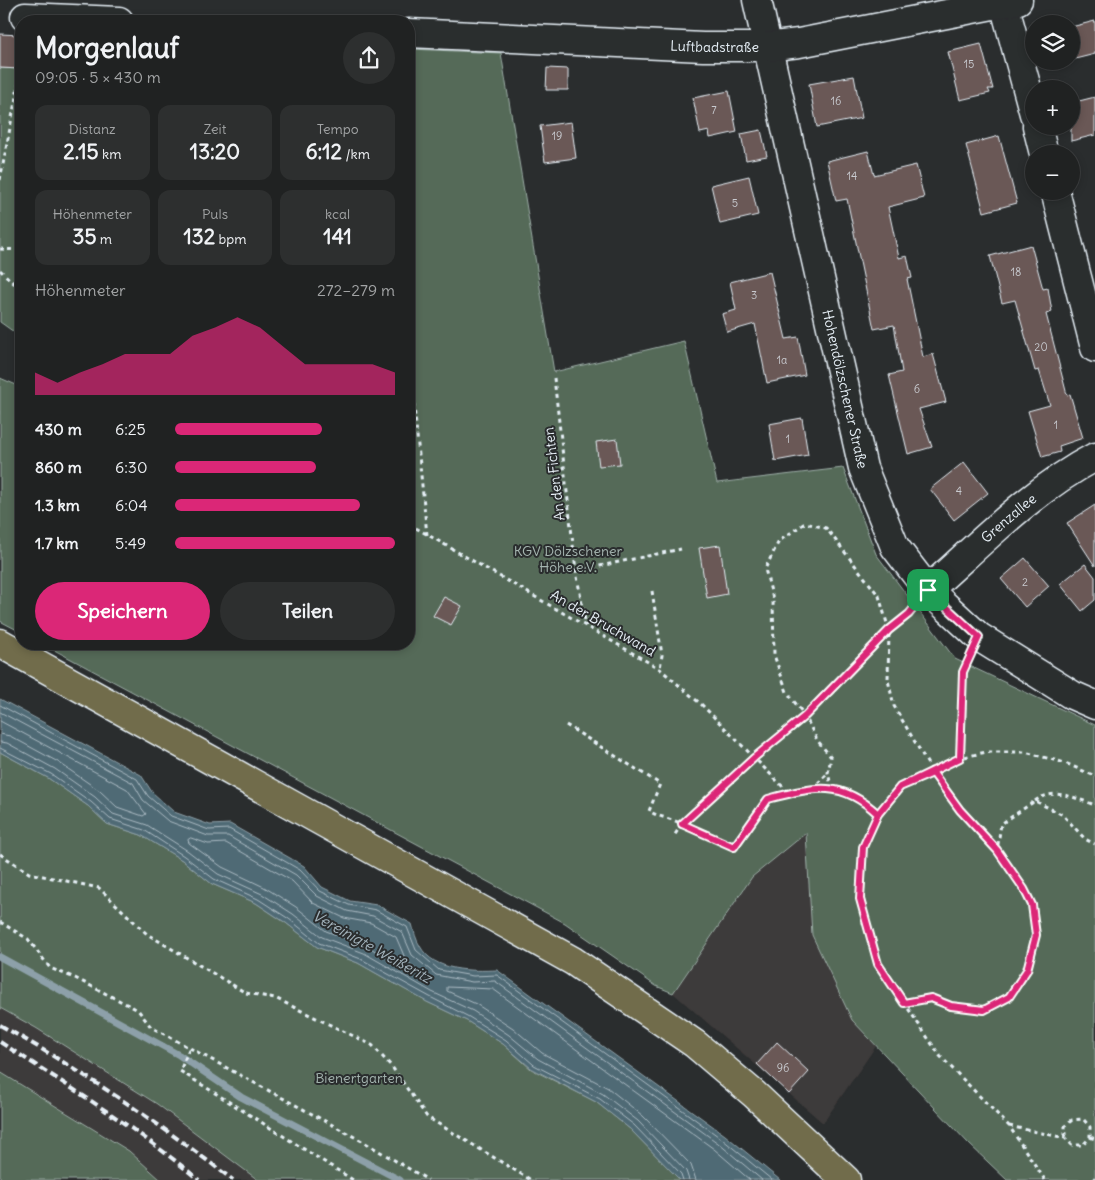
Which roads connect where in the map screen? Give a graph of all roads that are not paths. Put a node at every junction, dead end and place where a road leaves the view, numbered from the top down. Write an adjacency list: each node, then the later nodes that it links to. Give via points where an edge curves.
1 (757, 0): 4 (street, Hohendölzschener Straße)
2 (1008, 1): 4 (street, Luftbadstraße, via 799,44); 5 (street)
3 (415, 41): 4 (street, Luftbadstraße)
4 (766, 47): 9 (street, Hohendölzschener Straße, via 863,468 895,547)
5 (1026, 80)
6 (1056, 200): 7 (street)
7 (1095, 348)
8 (1095, 457): 9 (street, Grenzallee, via 1071,470 1025,504)
9 (928, 590): 11 (street, Hohendölzschener Straße, via 979,637)
10 (0, 643): 12 (main road, via 573,961 719,1062)
11 (1084, 700)
12 (846, 1180)

